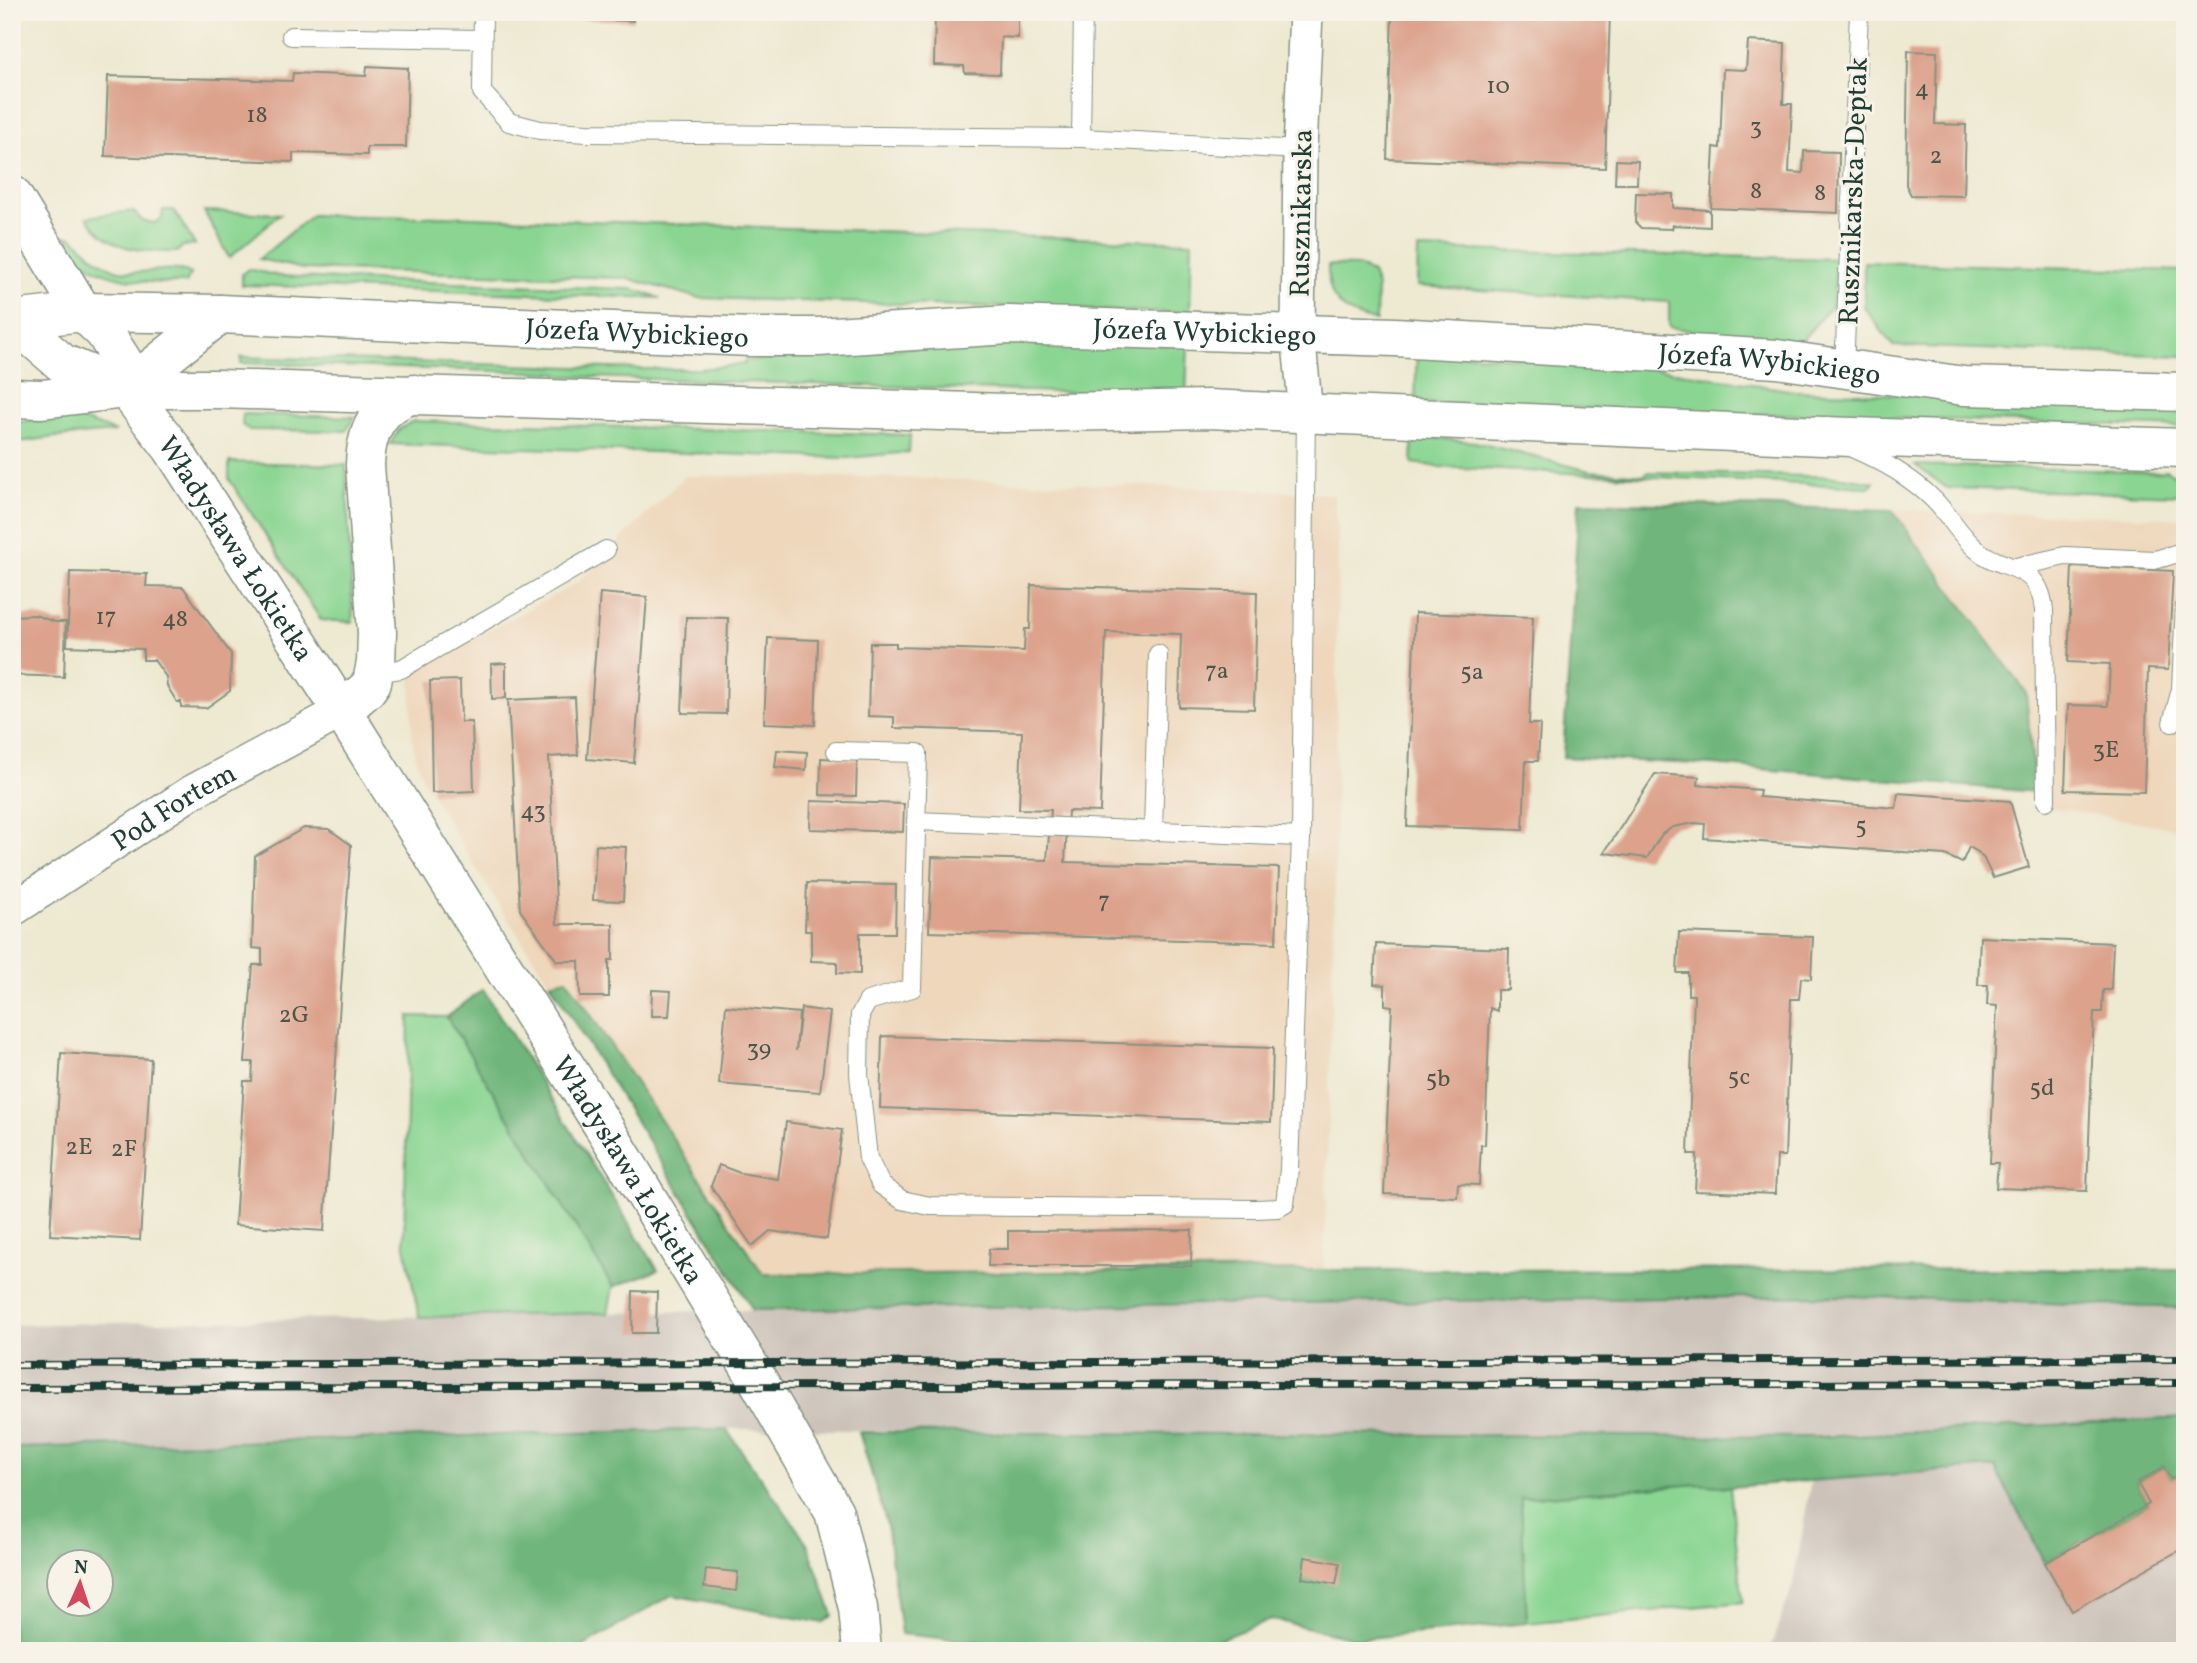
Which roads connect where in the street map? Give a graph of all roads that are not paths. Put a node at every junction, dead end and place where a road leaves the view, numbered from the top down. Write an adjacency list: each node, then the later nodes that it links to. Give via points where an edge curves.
1 (483, 12): 6 (lane)
2 (1083, 12): 7 (lane)
3 (1306, 12): 8 (street, Rusznikarska)
4 (1859, 12): 14 (lane, Rusznikarska-Deptak)
5 (291, 36): 6 (lane)
6 (482, 39): 7 (lane, via 482,92 509,122 540,130)
7 (1081, 138): 8 (lane)
8 (1300, 150): 13 (street, Rusznikarska)
9 (12, 195): 10 (street, Władysława Łokietka)
10 (83, 312): 11 (street, Józefa Wybickiego); 12 (street, Józefa Wybickiego); 15 (street, Władysława Łokietka, via 104,332 125,365)
11 (220, 314): 13 (street, Józefa Wybickiego, via 751,337 1009,325); 15 (street)
12 (18, 333): 15 (street, Władysława Łokietka, via 62,363)
13 (1298, 334): 14 (street, Józefa Wybickiego, via 1777,359); 19 (street, Rusznikarska)
14 (1844, 370): 16 (street, Józefa Wybickiego, via 1964,386)
15 (126, 389): 17 (street); 18 (street); 28 (street, Władysława Łokietka, via 172,448)
16 (2185, 392)
17 (414, 394): 19 (street, via 1005,413 1169,409); 27 (street, via 396,401 378,417 365,450 377,633)
18 (12, 398)
19 (1306, 413): 20 (street); 34 (lane)
20 (1823, 436): 21 (street); 24 (lane, via 1898,470 1933,499 1977,550)
21 (2185, 448)
22 (606, 550): 27 (lane, via 401,669)
23 (2185, 551): 24 (lane, via 2155,560 2065,556)
24 (2017, 567): 31 (lane, via 2043,597)
25 (2185, 604): 29 (lane, via 2181,689)
26 (1157, 654): 33 (lane)
27 (374, 673): 28 (street, via 360,697)
28 (342, 711): 35 (street, Pod Fortem, via 192,792); 36 (street, Władysława Łokietka, via 624,1160 834,1512 858,1608)
29 (2172, 723)
30 (836, 751): 32 (lane, via 918,753)
31 (2046, 801)
32 (916, 821): 33 (lane); 34 (lane, via 912,988 868,1001 860,1014 859,1074 868,1158 881,1185 902,1200 930,1206 1256,1209 1285,1204)
33 (1153, 832): 34 (lane)
34 (1301, 837)
35 (12, 911)
36 (862, 1651)

